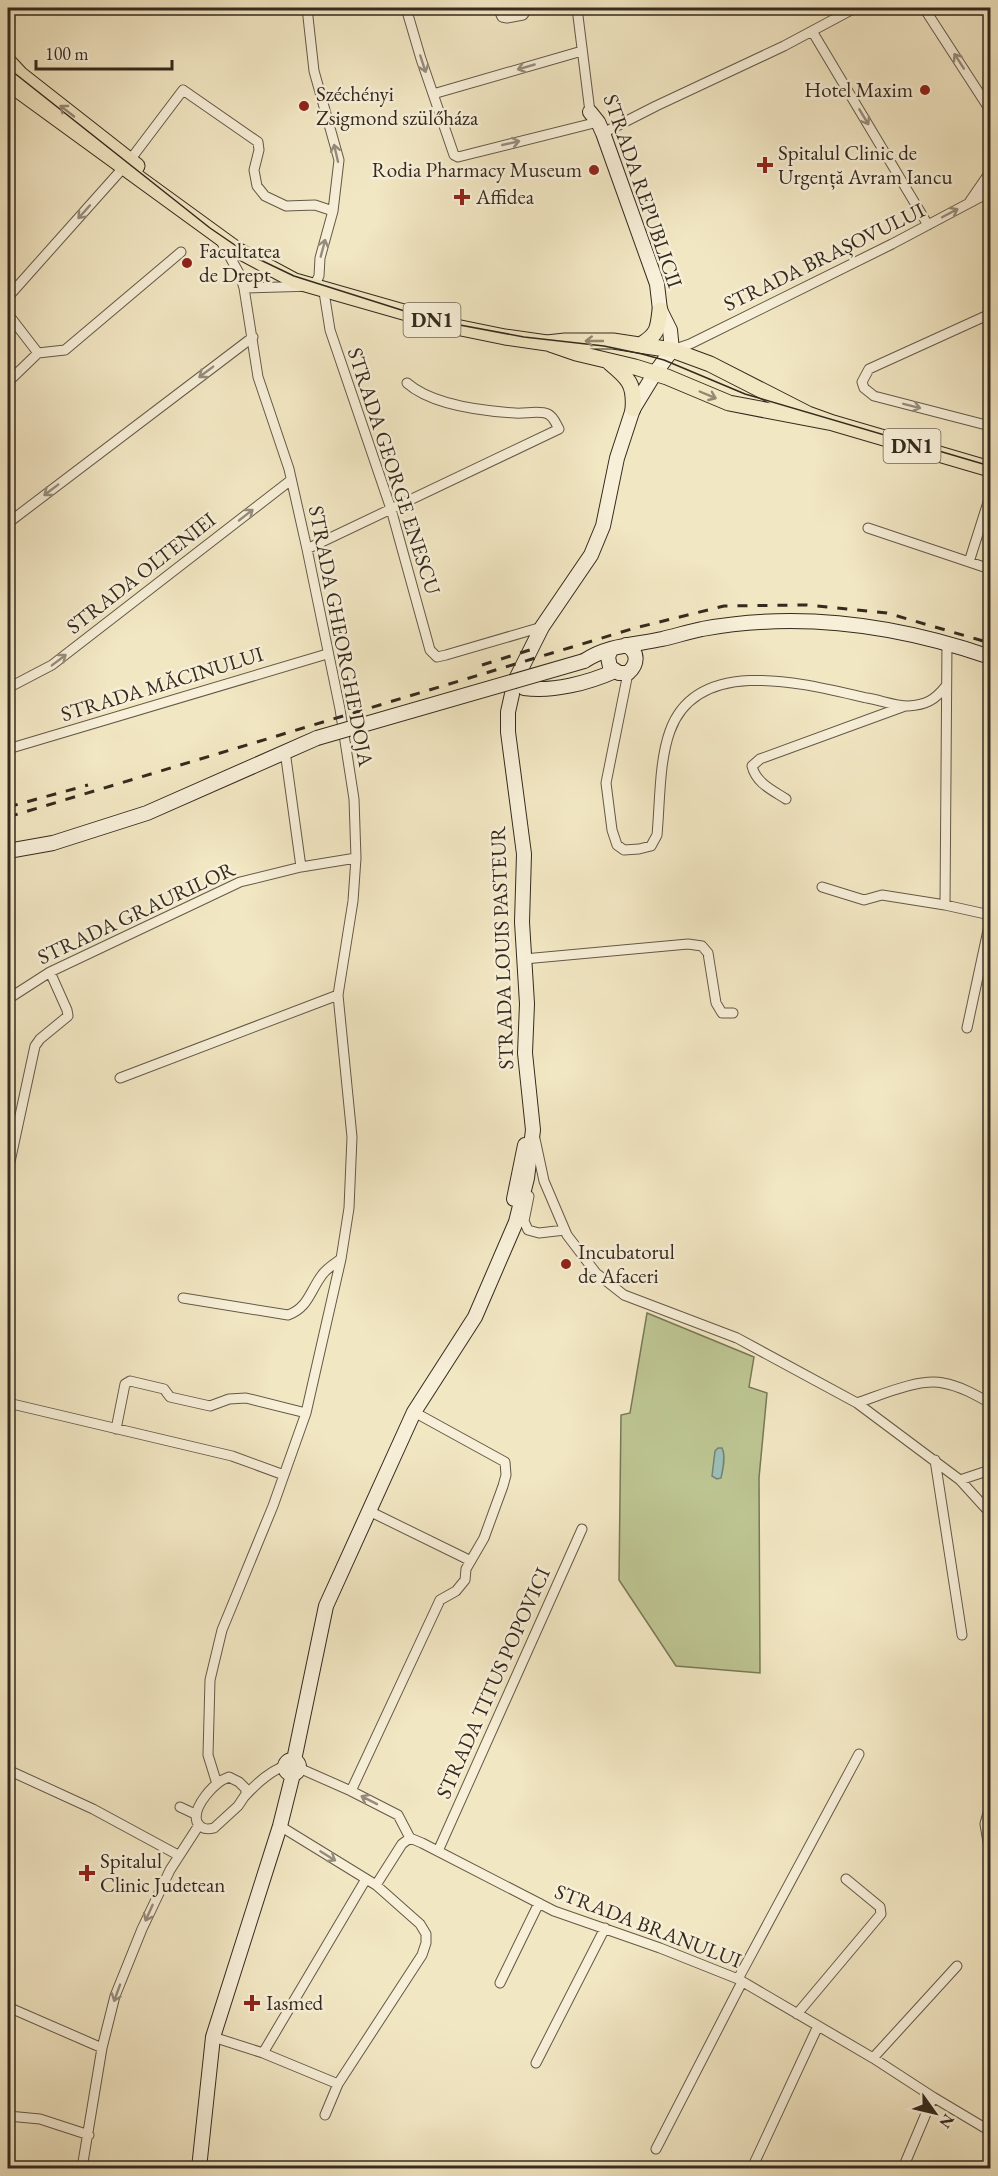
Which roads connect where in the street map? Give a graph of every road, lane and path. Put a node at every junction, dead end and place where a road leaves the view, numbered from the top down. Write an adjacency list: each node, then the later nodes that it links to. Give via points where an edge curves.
1 (307, 8): 21 (street, one-way to 1, via 339,160 314,71)
2 (406, 8): 14 (street, one-way to 14)
3 (498, 8): 4 (street, via 502,17 507,18 523,15)
4 (528, 8)
5 (577, 8): 9 (street, STRADA REPUBLICII)
6 (855, 8): 8 (street)
7 (924, 8): 15 (street, one-way to 7)
8 (812, 31): 16 (street); 22 (street, one-way to 22)
9 (582, 51): 14 (street, one-way to 14); 16 (street, STRADA REPUBLICII)
10 (8, 52): 12 (street)
11 (8, 61): 12 (main road, DN1)
12 (21, 75): 17 (main road, DN1, one-way to 12)
13 (8, 83): 17 (main road, DN1)
14 (433, 94): 16 (street, one-way to 16, via 458,157)
15 (990, 110)
16 (597, 123): 28 (main road, STRADA REPUBLICII, via 657,284)
17 (126, 164): 21 (street, via 183,90 258,142 254,170 264,196 286,206 315,206); 23 (main road, DN1); 25 (main road, DN1, via 235,240); 27 (street, one-way to 27)
18 (990, 172): 20 (street)
19 (990, 192): 20 (street, STRADA BRAȘOVULUI)
20 (969, 203): 22 (street, STRADA BRAȘOVULUI, one-way to 20)
21 (333, 211): 25 (street, one-way to 21, via 319,276)
22 (928, 225): 36 (street, STRADA BRAȘOVULUI)
23 (217, 235): 25 (main road, DN1, via 254,260); 26 (street, STRADA GHEORGHE DOJA)
24 (181, 252): 34 (street, via 65,350)
25 (311, 285): 26 (street); 32 (main road, DN1, via 456,327); 45 (street, STRADA GEORGE ENESCU, via 324,292 330,330)
26 (244, 288): 31 (street, STRADA GHEORGHE DOJA)
27 (8, 297)
28 (660, 310): 33 (main road, via 657,330); 36 (main road, STRADA REPUBLICII, via 670,330)
29 (8, 314): 34 (street)
30 (990, 314): 41 (street, one-way to 41, via 869,369 862,382 874,396)
31 (253, 337): 43 (street, STRADA GHEORGHE DOJA, via 258,377); 47 (street, one-way to 47)
32 (547, 343): 33 (main road, DN1, one-way to 32); 35 (main road, DN1)
33 (642, 344): 36 (main road, DN1)
34 (38, 353): 37 (street)
35 (608, 361): 36 (main road, DN1); 39 (main road, via 629,381)
36 (663, 361): 39 (main road, STRADA LOUIS PASTEUR); 40 (main road, DN1, via 710,364); 40 (main road, DN1, one-way to 40, via 729,403)
37 (8, 382)
38 (407, 383): 45 (street, via 433,398 458,405 546,413 554,418 559,429)
39 (633, 409): 52 (main road, STRADA LOUIS PASTEUR, via 597,543 584,569)
40 (833, 423): 42 (main road, DN1)
41 (990, 426)
42 (990, 469)
43 (291, 480): 49 (street, STRADA GHEORGHE DOJA); 62 (street, STRADA OLTENIEI, one-way to 43, via 52,665)
44 (990, 496): 46 (street)
45 (391, 509): 49 (street); 52 (street, STRADA GEORGE ENESCU, via 430,650 437,657)
46 (988, 511): 50 (street)
47 (8, 523)
48 (868, 528): 50 (street)
49 (307, 549): 56 (street, STRADA GHEORGHE DOJA)
50 (969, 562): 51 (street)
51 (990, 569)
52 (542, 627): 61 (main road, STRADA LOUIS PASTEUR)
53 (662, 639): 54 (main road, via 741,624 821,621); 55 (main road); 58 (main road)
54 (947, 642): 57 (main road); 60 (street)
55 (626, 645): 58 (main road); 59 (main road, via 618,645)
56 (327, 654): 64 (street, STRADA MĂCINULUI); 68 (street, STRADA GHEORGHE DOJA, via 354,799)
57 (990, 657)
58 (636, 658): 59 (main road, via 634,666)
59 (614, 664): 61 (main road, via 589,679 549,688); 63 (street, via 606,783 612,830 617,845 624,850 651,846 657,835 670,730 681,711 706,691 758,679 789,681); 65 (main road, bridge, via 592,656)
60 (946, 686): 63 (street, via 935,699); 71 (street)
61 (517, 687): 74 (main road, STRADA LOUIS PASTEUR, via 508,712 508,732 524,855)
62 (8, 688)
63 (906, 706): 66 (street, via 760,759 752,766 754,775)
64 (8, 749)
65 (285, 750): 67 (main road, via 147,813 53,843); 69 (street)
66 (786, 799)
67 (8, 851)
68 (356, 858): 69 (street, STRADA GRAURILOR); 76 (street, STRADA GHEORGHE DOJA)
69 (301, 867): 75 (street, STRADA GRAURILOR, via 240,882)
70 (822, 886): 71 (street, via 864,900 882,895)
71 (945, 904): 72 (street)
72 (990, 915)
73 (990, 921): 79 (street)
74 (524, 959): 78 (street, via 688,944 702,946 708,953 716,1003 722,1013); 81 (main road, STRADA LOUIS PASTEUR, via 525,1053)
75 (50, 972): 77 (street, STRADA GRAURILOR); 82 (street, via 68,1016 35,1046)
76 (338, 995): 80 (street); 87 (street, STRADA GHEORGHE DOJA, via 352,1137 349,1208)
77 (8, 999)
78 (733, 1013)
79 (967, 1028)
80 (120, 1078)
81 (533, 1130): 83 (main road, STRADA LOUIS PASTEUR); 84 (street); 85 (main road, STRADA LOUIS PASTEUR, via 522,1152)
82 (8, 1171)
83 (530, 1178): 84 (street); 85 (main road, STRADA LOUIS PASTEUR); 86 (street, via 524,1221 528,1230)
84 (544, 1181): 86 (street)
85 (512, 1227): 92 (main road, STRADA LOUIS PASTEUR, via 475,1317)
86 (565, 1230): 90 (street, via 596,1273 624,1295 737,1338)
87 (341, 1259): 88 (street, via 322,1275 299,1311 288,1314); 93 (street, STRADA GHEORGHE DOJA)
88 (183, 1298)
89 (8, 1403): 94 (street)
90 (857, 1403): 91 (street, via 932,1382 969,1391); 95 (street)
91 (990, 1403)
92 (414, 1412): 99 (main road, STRADA LOUIS PASTEUR); 102 (street, via 505,1462 506,1475 484,1538)
93 (306, 1413): 94 (street, via 246,1398 210,1406 130,1381 125,1384); 97 (street, STRADA GHEORGHE DOJA)
94 (116, 1429): 97 (street, via 232,1456)
95 (935, 1460): 98 (street); 103 (street)
96 (990, 1470): 98 (street)
97 (284, 1475): 107 (street, STRADA GHEORGHE DOJA, via 220,1640 210,1680 208,1755)
98 (960, 1480): 100 (street)
99 (369, 1511): 102 (street); 105 (main road, STRADA LOUIS PASTEUR, via 326,1606)
100 (990, 1513)
101 (582, 1529): 120 (street, STRADA TITUS POPOVICI)
102 (469, 1560): 112 (street, via 461,1587 440,1600)
103 (962, 1635)
104 (859, 1754): 129 (street)
105 (293, 1767): 111 (street, via 275,1770); 112 (street); 118 (main road, STRADA LOUIS PASTEUR)
106 (8, 1770): 122 (street, via 93,1809)
107 (214, 1772): 108 (street); 109 (street, STRADA GHEORGHE DOJA)
108 (229, 1777): 109 (street); 110 (street)
109 (217, 1784): 116 (street)
110 (242, 1784): 111 (street); 113 (street, via 246,1789)
111 (257, 1784): 113 (street)
112 (351, 1791): 119 (street, one-way to 112, via 398,1815)
113 (243, 1798): 117 (street, via 214,1827 206,1829)
114 (990, 1805): 121 (street, via 985,1824)
115 (180, 1807): 116 (street)
116 (195, 1814): 117 (street)
117 (199, 1825): 122 (street)
118 (280, 1826): 123 (street, one-way to 123); 134 (main road, STRADA LOUIS PASTEUR)
119 (410, 1838): 120 (street, STRADA BRANULUI); 125 (street)
120 (438, 1851): 126 (street, STRADA BRANULUI)
121 (990, 1854)
122 (178, 1855): 135 (street, one-way to 135, via 115,1996)
123 (366, 1879): 125 (street); 136 (street)
124 (846, 1879): 132 (street, via 880,1907 881,1914)
125 (376, 1885): 139 (street, via 420,1924 426,1943)
126 (539, 1903): 127 (street, STRADA BRANULUI); 130 (street)
127 (605, 1928): 129 (street, STRADA BRANULUI); 138 (street)
128 (957, 1966): 137 (street)
129 (740, 1980): 132 (street, STRADA BRANULUI); 145 (street)
130 (500, 1983)
131 (8, 2007): 135 (street)
132 (797, 2014): 133 (street, STRADA BRANULUI)
133 (818, 2026): 137 (street, STRADA BRANULUI); 148 (street)
134 (213, 2037): 136 (street); 147 (main road, STRADA LOUIS PASTEUR)
135 (102, 2048): 144 (street)
136 (263, 2052): 139 (street)
137 (873, 2058): 140 (street, STRADA BRANULUI)
138 (536, 2063)
139 (339, 2084): 141 (street)
140 (933, 2097): 143 (street, STRADA BRANULUI); 149 (street)
141 (325, 2115)
142 (8, 2116): 144 (street, via 40,2119)
143 (990, 2131)
144 (89, 2135): 146 (street)
145 (656, 2149)
146 (82, 2169)
147 (199, 2169)
148 (752, 2169)
149 (903, 2169)

